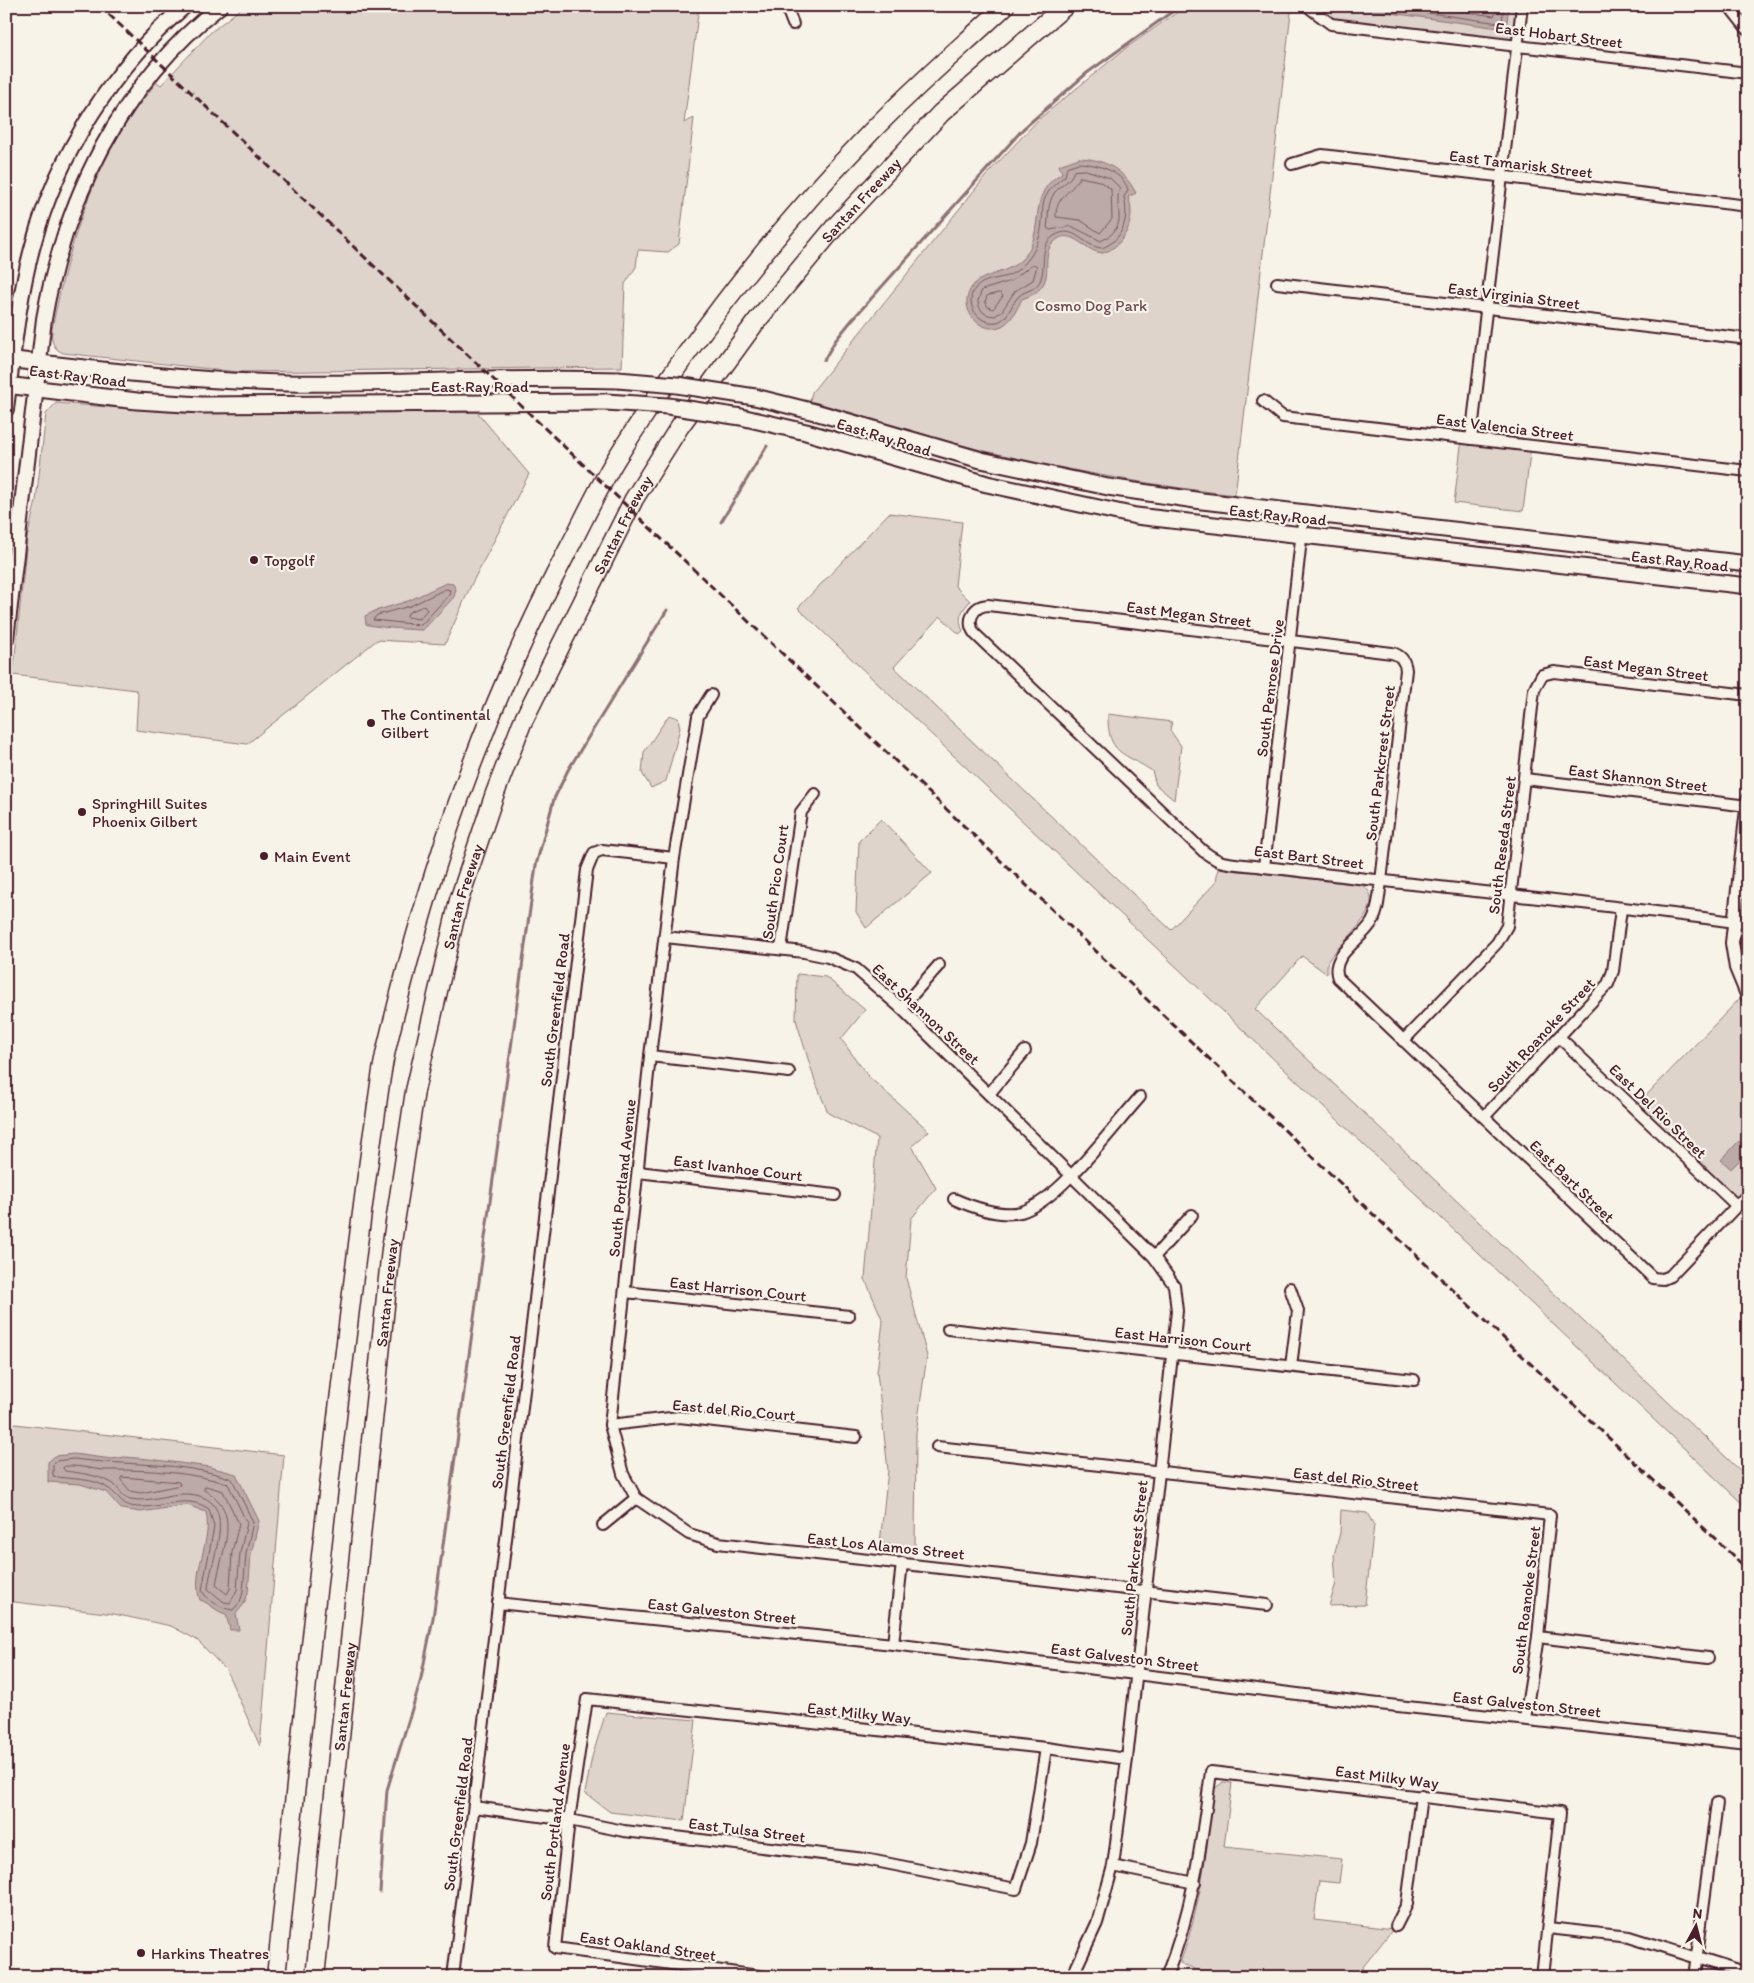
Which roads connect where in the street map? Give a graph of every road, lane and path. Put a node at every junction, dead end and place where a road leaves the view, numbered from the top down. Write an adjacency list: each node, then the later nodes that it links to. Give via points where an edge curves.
1 (185, 6): 19 (main road, via 125,67 76,140 46,204 33,244)
2 (220, 6): 20 (main road, via 184,38 147,80 119,117 98,153 76,202 59,253 47,302)
3 (786, 6): 9 (street)
4 (1005, 6): 94 (highway, via 870,132 739,283 614,462 545,594 496,699 441,849 385,1053 363,1199)
5 (1065, 6): 105 (highway, Santan Freeway, via 941,114 834,228 755,323 680,426 634,499 522,723 460,900 415,1091 391,1249)
6 (1522, 6): 11 (street)
7 (1729, 6): 10 (street)
8 (1310, 9): 11 (street, East Hobart Street, via 1331,24)
9 (792, 24)
10 (1748, 30)
11 (1518, 45): 12 (street, East Hobart Street); 14 (street)
12 (1748, 73)
13 (1292, 164): 14 (street, East Tamarisk Street, via 1322,155)
14 (1502, 176): 15 (street, East Tamarisk Street); 17 (street)
15 (1748, 206)
16 (1277, 283): 17 (street, East Virginia Street)
17 (1486, 308): 18 (street, East Virginia Street); 25 (street)
18 (1748, 339)
19 (9, 360): 20 (main road, East Ray Road); 21 (main road)
20 (39, 364): 22 (main road); 27 (main road, East Ray Road, bridge, via 190,379 287,383 502,378 618,380 677,385 755,397 1051,477)
21 (8, 385): 22 (main road, East Ray Road); 24 (main road)
22 (36, 389): 28 (main road, East Ray Road, bridge, via 201,405 606,402 668,406 741,417 806,432 940,472 1046,498 1136,516); 32 (main road)
23 (1263, 401): 25 (street, East Valencia Street, via 1283,417)
24 (6, 409)
25 (1470, 439): 26 (street, East Valencia Street)
26 (1748, 471)
27 (1304, 513): 28 (street, South Penrose Drive); 29 (main road, East Ray Road)
28 (1301, 535): 30 (main road, East Ray Road); 33 (street, South Penrose Drive)
29 (1748, 564)
30 (1748, 586)
31 (972, 615): 33 (street, East Megan Street, via 978,608 988,605); 43 (street, East Bart Street, via 970,625 974,633 1205,852 1221,861)
32 (6, 639)
33 (1291, 641): 34 (street, East Megan Street, via 1392,653); 43 (street, South Penrose Drive)
34 (1404, 661): 44 (street, South Parkcrest Street, via 1406,670)
35 (1542, 675): 37 (street, East Megan Street, via 1554,672); 38 (street, South Reseda Street, via 1534,690)
36 (711, 695): 42 (street, South Portland Avenue, via 698,716)
37 (1748, 695)
38 (1525, 779): 41 (street, East Shannon Street); 45 (street, South Reseda Street)
39 (815, 794): 50 (street, South Pico Court, via 801,812)
40 (1748, 800): 41 (street)
41 (1747, 806): 47 (street)
42 (674, 858): 49 (street, South Portland Avenue); 88 (street, South Greenfield Road, via 602,850 594,853 587,870)
43 (1264, 867): 44 (street, East Bart Street)
44 (1381, 881): 45 (street, East Bart Street); 53 (street, South Parkcrest Street, via 1373,921 1339,960)
45 (1511, 896): 46 (street, East Bart Street); 57 (street, South Reseda Street, via 1507,926 1500,939)
46 (1621, 909): 47 (street, East Bart Street); 56 (street, South Roanoke Street, via 1610,981)
47 (1733, 922): 48 (street, East Bart Street); 54 (street, via 1732,954)
48 (1748, 923): 51 (street)
49 (665, 937): 50 (street, East Shannon Street); 59 (street, South Portland Avenue)
50 (780, 949): 55 (street, East Shannon Street, via 828,957 856,969)
51 (1748, 953)
52 (939, 965): 55 (street)
53 (1336, 973): 57 (street, East Bart Street, via 1339,980)
54 (1748, 997)
55 (901, 1008): 61 (street, East Shannon Street)
56 (1560, 1037): 63 (street, South Roanoke Street); 69 (street, East Del Rio Street)
57 (1404, 1041): 63 (street, East Bart Street)
58 (1024, 1051): 61 (street)
59 (650, 1056): 60 (street); 64 (street, South Portland Avenue)
60 (789, 1072)
61 (989, 1094): 65 (street, East Shannon Street)
62 (1140, 1096): 65 (street)
63 (1484, 1117): 69 (street, East Bart Street, via 1649,1274 1662,1279 1672,1274)
64 (638, 1172): 67 (street, East Ivanhoe Court); 73 (street, South Portland Avenue)
65 (1071, 1175): 68 (street, via 1039,1205 1018,1213 977,1210); 71 (street, South Parkcrest Street)
66 (1748, 1194): 69 (street)
67 (835, 1195)
68 (954, 1200)
69 (1737, 1206)
70 (1192, 1214): 71 (street)
71 (1154, 1258): 76 (street, South Parkcrest Street, via 1174,1285 1177,1311)
72 (1290, 1288): 77 (street, via 1298,1311)
73 (625, 1292): 74 (street, East Harrison Court); 79 (street, South Portland Avenue)
74 (848, 1316)
75 (948, 1330): 76 (street, East Harrison Court)
76 (1170, 1352): 77 (street, East Harrison Court); 82 (street, South Parkcrest Street)
77 (1291, 1366): 78 (street, East Harrison Court)
78 (1414, 1380)
79 (610, 1425): 80 (street, East del Rio Court, via 679,1417); 83 (street, South Portland Avenue, via 623,1474)
80 (856, 1436)
81 (937, 1446): 82 (street)
82 (1158, 1472): 84 (street, East del Rio Street); 87 (street, South Parkcrest Street)
83 (636, 1498): 85 (street); 86 (street, East Los Alamos Street, via 689,1534 718,1543)
84 (1550, 1515): 90 (street, South Roanoke Street)
85 (603, 1525)
86 (902, 1563): 87 (street, East Los Alamos Street); 91 (street)
87 (1145, 1590): 89 (street, East Los Alamos Street); 93 (street, South Parkcrest Street)
88 (498, 1602): 91 (street, East Galveston Street); 102 (street, South Greenfield Road)
89 (1267, 1605)
90 (1538, 1637): 92 (street); 96 (street, South Roanoke Street)
91 (893, 1644): 93 (street, East Galveston Street)
92 (1708, 1658)
93 (1137, 1673): 96 (street, East Galveston Street); 99 (street, South Parkcrest Street)
94 (306, 1684): 112 (highway, via 279,1853); 113 (highway)
95 (587, 1699): 98 (street, East Milky Way); 103 (street, South Portland Avenue)
96 (1525, 1719): 97 (street, East Galveston Street)
97 (1748, 1744)
98 (1046, 1748): 99 (street, East Milky Way); 103 (street, East Tulsa Street, via 1031,1843 1016,1889 865,1859 624,1831)
99 (1128, 1759): 104 (street, South Parkcrest Street)
100 (1421, 1796): 106 (street, East Milky Way, via 1211,1772); 107 (street, via 1407,1904); 108 (street, East Milky Way, via 1560,1813)
101 (1716, 1803): 110 (street)
102 (474, 1807): 103 (street, East Tulsa Street); 116 (street, South Greenfield Road)
103 (569, 1820): 109 (street, South Portland Avenue)
104 (1113, 1866): 106 (street); 118 (street, South Parkcrest Street, via 1097,1923)
105 (325, 1881): 114 (highway, Santan Freeway); 115 (highway, via 330,1923)
106 (1195, 1883): 119 (street, via 1179,1945)
107 (1396, 1926)
108 (1548, 1928): 110 (street, via 1629,1937); 120 (street)
109 (555, 1948): 117 (street, East Oakland Street)
110 (1697, 1958): 111 (street); 121 (street)
111 (1748, 1974)
112 (264, 1977)
113 (276, 1977)
114 (315, 1977)
115 (326, 1977)
116 (454, 1977)
117 (766, 1977)
118 (1072, 1977)
119 (1166, 1977)
120 (1542, 1977)
121 (1694, 1977)

